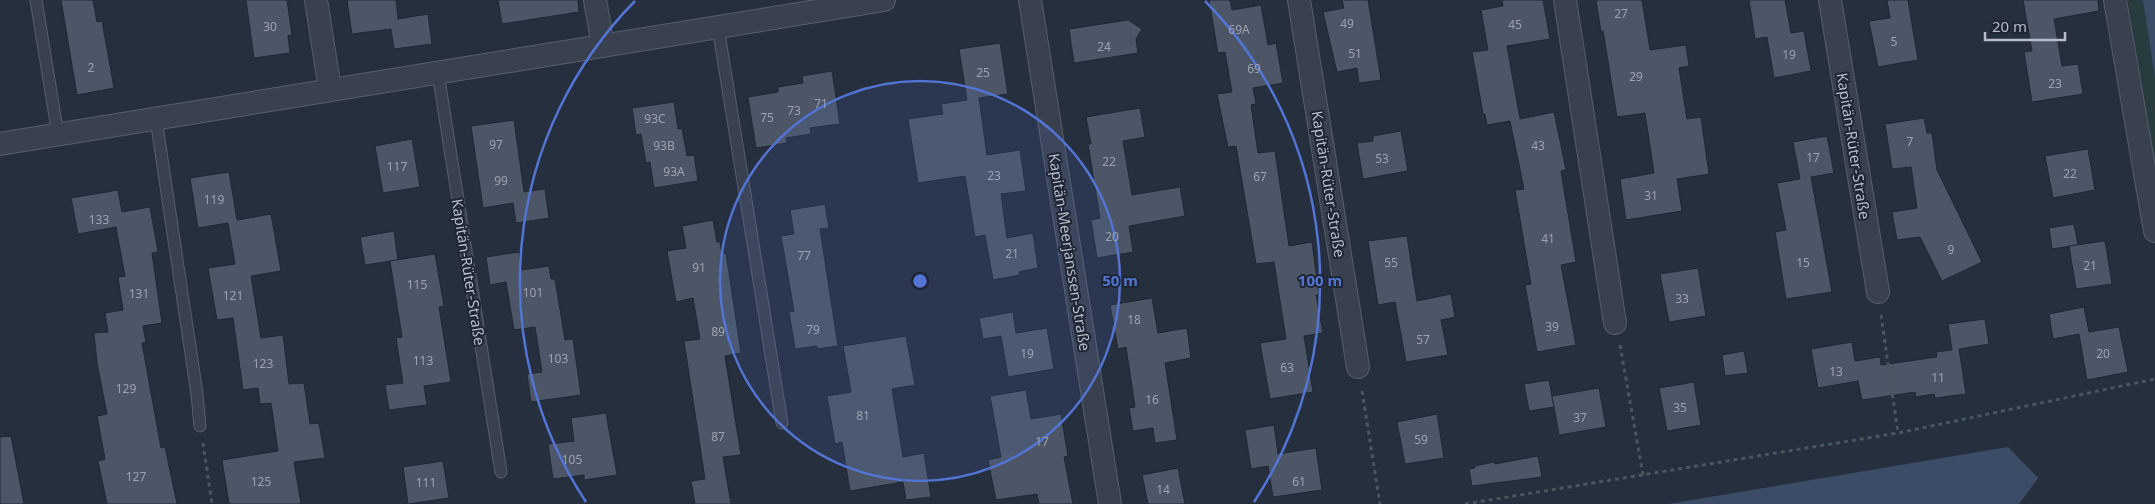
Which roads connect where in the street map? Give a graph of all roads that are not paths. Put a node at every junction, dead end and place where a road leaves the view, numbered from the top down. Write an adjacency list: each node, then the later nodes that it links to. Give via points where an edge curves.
1 (36, 0): 15 (lane)
2 (316, 0): 13 (street)
3 (594, 0): 11 (street)
4 (878, 0): 10 (street)
5 (1030, 0): 24 (street, Kapitän-Meerjanssen-Straße)
6 (1300, 0): 20 (street, Kapitän-Rüter-Straße)
7 (1566, 0): 19 (street)
8 (1830, 0): 18 (street, Kapitän-Rüter-Straße)
9 (2115, 0): 17 (street)
10 (718, 27): 11 (street); 21 (lane)
11 (603, 46): 12 (street)
12 (438, 72): 13 (street); 23 (lane, Kapitän-Rüter-Straße)
13 (330, 90): 14 (street)
14 (156, 119): 15 (street); 22 (lane)
15 (58, 135): 16 (street)
16 (0, 144)
17 (2155, 231)
18 (1878, 292)
19 (1615, 323)
20 (1358, 367)
21 (782, 423)
22 (200, 426)
23 (501, 472)
24 (1110, 504)

